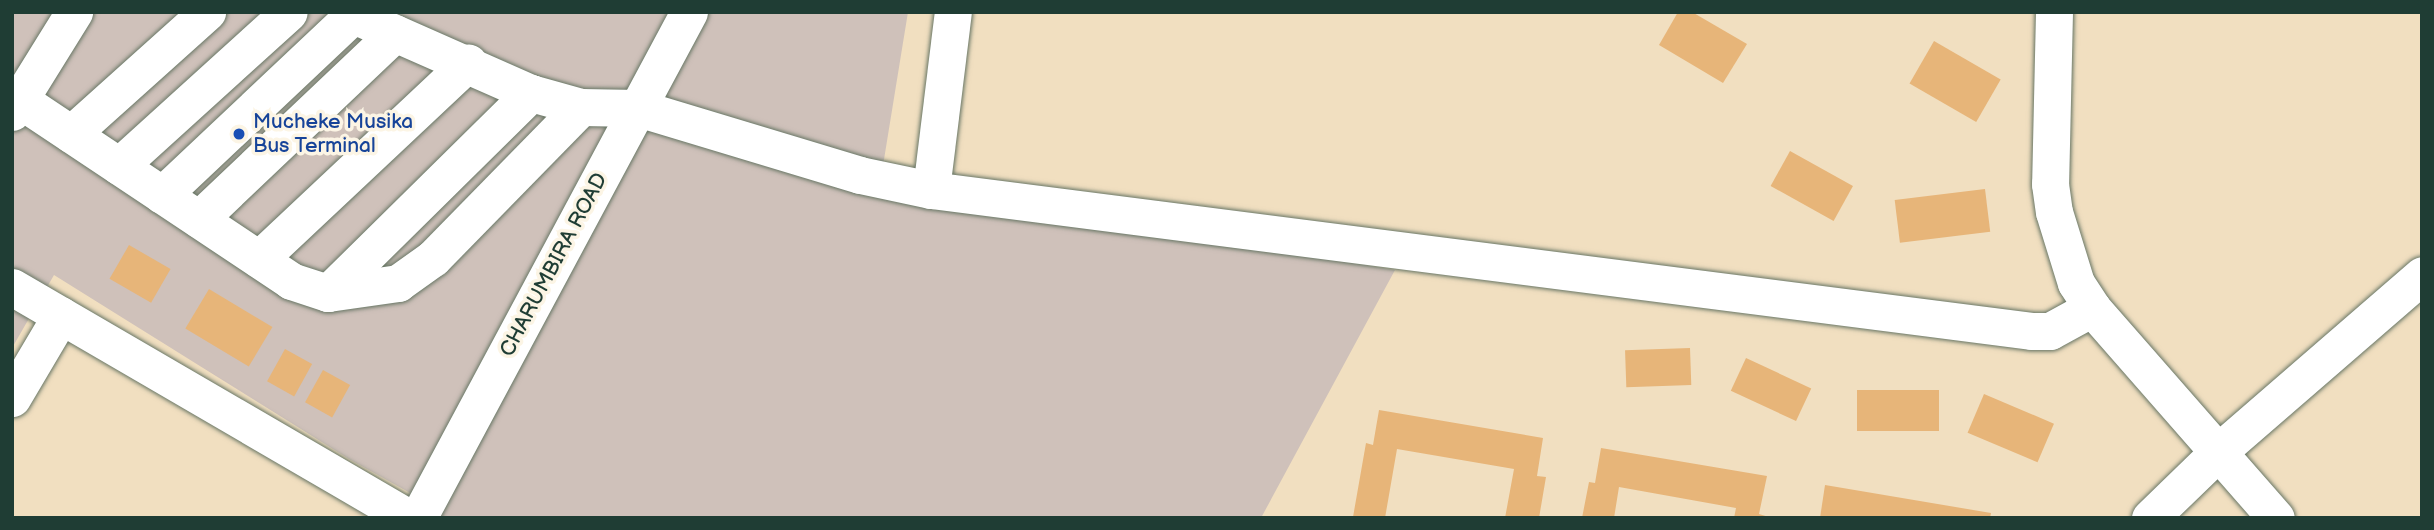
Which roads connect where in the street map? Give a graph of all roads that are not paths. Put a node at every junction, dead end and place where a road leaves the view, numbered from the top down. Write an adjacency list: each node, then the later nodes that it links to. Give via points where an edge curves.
1 (74, 12): 11 (street)
2 (207, 12): 14 (street)
3 (289, 12): 15 (street)
4 (689, 12): 13 (street, CHARUMBIRA ROAD)
5 (953, 12): 16 (street)
6 (2054, 12): 23 (street, via 2052,203 2076,283)
7 (350, 14): 8 (street); 17 (street)
8 (395, 33): 9 (street); 18 (street)
9 (468, 63): 10 (street); 19 (street)
10 (531, 93): 12 (street); 22 (street)
11 (16, 106): 14 (street)
12 (581, 107): 13 (street); 22 (street, via 433,257 398,283)
13 (638, 108): 16 (street, via 860,175); 28 (street, CHARUMBIRA ROAD)
14 (71, 134): 15 (street)
15 (119, 166): 17 (street)
16 (931, 190): 23 (street, via 2032,331 2050,331)
17 (162, 195): 18 (street)
18 (199, 219): 19 (street)
19 (259, 259): 22 (street, via 290,281)
20 (2422, 275): 26 (street)
21 (12, 287): 24 (street)
22 (328, 293)
23 (2092, 308): 26 (street)
24 (61, 315): 25 (street); 27 (street)
25 (12, 398)
26 (2218, 452): 29 (street); 30 (street)
27 (409, 518)
28 (418, 518)
29 (2150, 518)
30 (2276, 518)

